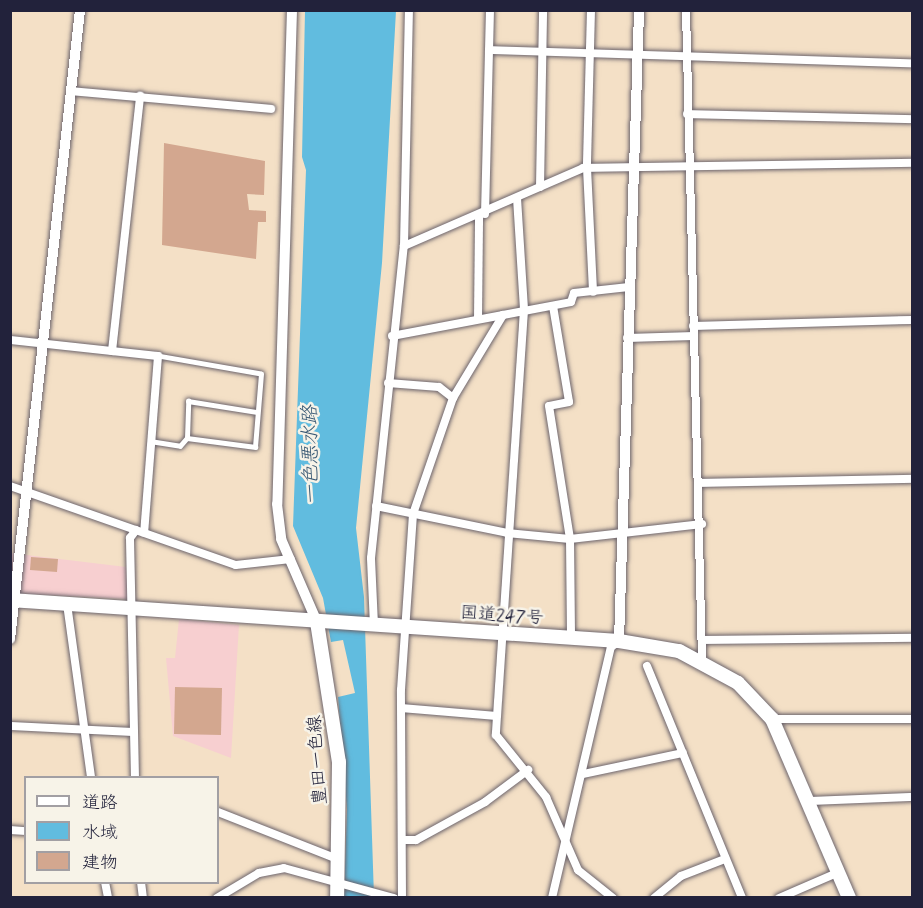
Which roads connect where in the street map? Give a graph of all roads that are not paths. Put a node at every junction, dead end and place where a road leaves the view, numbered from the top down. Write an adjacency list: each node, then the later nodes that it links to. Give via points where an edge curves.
1 (80, 10): 15 (street)
2 (292, 10): 59 (street, via 277,504)
3 (410, 10): 27 (street)
4 (490, 10): 9 (street)
5 (543, 10): 10 (street)
6 (591, 10): 11 (street)
7 (639, 10): 12 (street)
8 (686, 10): 13 (street)
9 (489, 50): 10 (street); 26 (street)
10 (541, 53): 11 (street); 24 (street)
11 (589, 54): 12 (street); 22 (street)
12 (637, 56): 13 (street); 23 (street)
13 (687, 58): 14 (street); 18 (street)
14 (912, 63)
15 (71, 91): 16 (street); 40 (street)
16 (140, 96): 17 (street); 41 (street)
17 (271, 109)
18 (687, 114): 19 (street); 21 (street)
19 (912, 119)
20 (912, 163): 21 (street)
21 (688, 167): 23 (street); 35 (street)
22 (586, 168): 23 (street); 24 (street); 29 (street)
23 (634, 168): 28 (street)
24 (540, 186): 25 (street)
25 (517, 198): 26 (street); 31 (street)
26 (482, 216): 27 (street); 33 (street)
27 (404, 246): 36 (street)
28 (629, 287): 29 (street); 38 (street)
29 (593, 292): 30 (street, via 574,293 571,302)
30 (553, 306): 31 (street); 58 (street, via 569,402 549,406)
31 (524, 310): 32 (street); 56 (street)
32 (503, 315): 33 (street); 44 (street)
33 (478, 318): 36 (street, via 446,329)
34 (912, 320): 35 (street)
35 (693, 326): 37 (street)
36 (392, 336): 43 (street)
37 (694, 336): 38 (street); 49 (street)
38 (627, 338): 57 (street)
39 (10, 340): 40 (street)
40 (42, 344): 41 (street); 51 (street)
41 (112, 351): 42 (street)
42 (158, 356): 45 (lane, via 261,374); 47 (street)
43 (388, 383): 44 (street, via 439,387); 52 (street)
44 (453, 398): 53 (street)
45 (258, 412): 46 (lane, via 255,447); 46 (lane, via 188,401)
46 (187, 438): 47 (lane, via 180,446)
47 (148, 441): 55 (street)
48 (912, 479): 49 (street)
49 (700, 483): 54 (street)
50 (10, 486): 51 (street)
51 (26, 490): 55 (street); 60 (street)
52 (376, 506): 53 (street); 64 (street)
53 (413, 514): 56 (street); 65 (street)
54 (702, 524): 57 (street, via 645,529); 70 (street)
55 (140, 531): 59 (street, via 236,565); 62 (street, via 130,538)
56 (507, 533): 58 (street); 66 (street)
57 (620, 537): 58 (street); 71 (street)
58 (570, 539): 69 (street)
59 (291, 559): 63 (street)
60 (11, 600): 61 (main road, 国道247号); 68 (street)
61 (67, 604): 62 (main road, 国道247号); 79 (street)
62 (130, 608): 63 (main road, 国道247号); 80 (street)
63 (322, 622): 64 (main road, 国道247号); 92 (main road, 豊田一色線, via 339,762)
64 (370, 625): 65 (main road, 国道247号)
65 (404, 626): 66 (main road, 国道247号); 74 (street)
66 (501, 634): 69 (main road, 国道247号); 75 (street)
67 (912, 638): 70 (street)
68 (10, 639)
69 (570, 639): 71 (main road, 国道247号)
70 (704, 640): 72 (street)
71 (620, 641): 72 (main road, 国道247号); 83 (street, via 611,647)
72 (702, 660): 76 (main road, 国道247号, via 738,683)
73 (647, 666): 81 (street)
74 (401, 708): 75 (street); 89 (street)
75 (496, 716): 82 (street, via 496,735)
76 (772, 719): 77 (street); 87 (main road, 国道247号)
77 (912, 719)
78 (10, 726): 79 (street)
79 (84, 729): 80 (street); 84 (street)
80 (134, 732): 85 (street)
81 (683, 753): 83 (street); 91 (street)
82 (528, 770): 89 (street, via 485,802 416,840); 90 (street)
83 (583, 774): 90 (street)
84 (91, 776)
85 (136, 776)
86 (912, 797): 87 (street)
87 (808, 801): 93 (main road, 国道247号)
88 (219, 812): 92 (street)
89 (404, 840): 98 (street)
90 (567, 842): 99 (street); 100 (street, via 578,870)
91 (725, 859): 101 (street, via 681,876); 102 (street)
92 (340, 860): 94 (main road, 豊田一色線)
93 (839, 873): 103 (street); 104 (main road, 国道247号)
94 (343, 883): 95 (street, via 284,868 259,873); 96 (main road, 豊田一色線); 97 (street)
95 (217, 897)
96 (338, 897)
97 (394, 897)
98 (402, 897)
99 (552, 897)
100 (613, 897)
101 (654, 897)
102 (742, 897)
103 (779, 897)
104 (849, 897)

